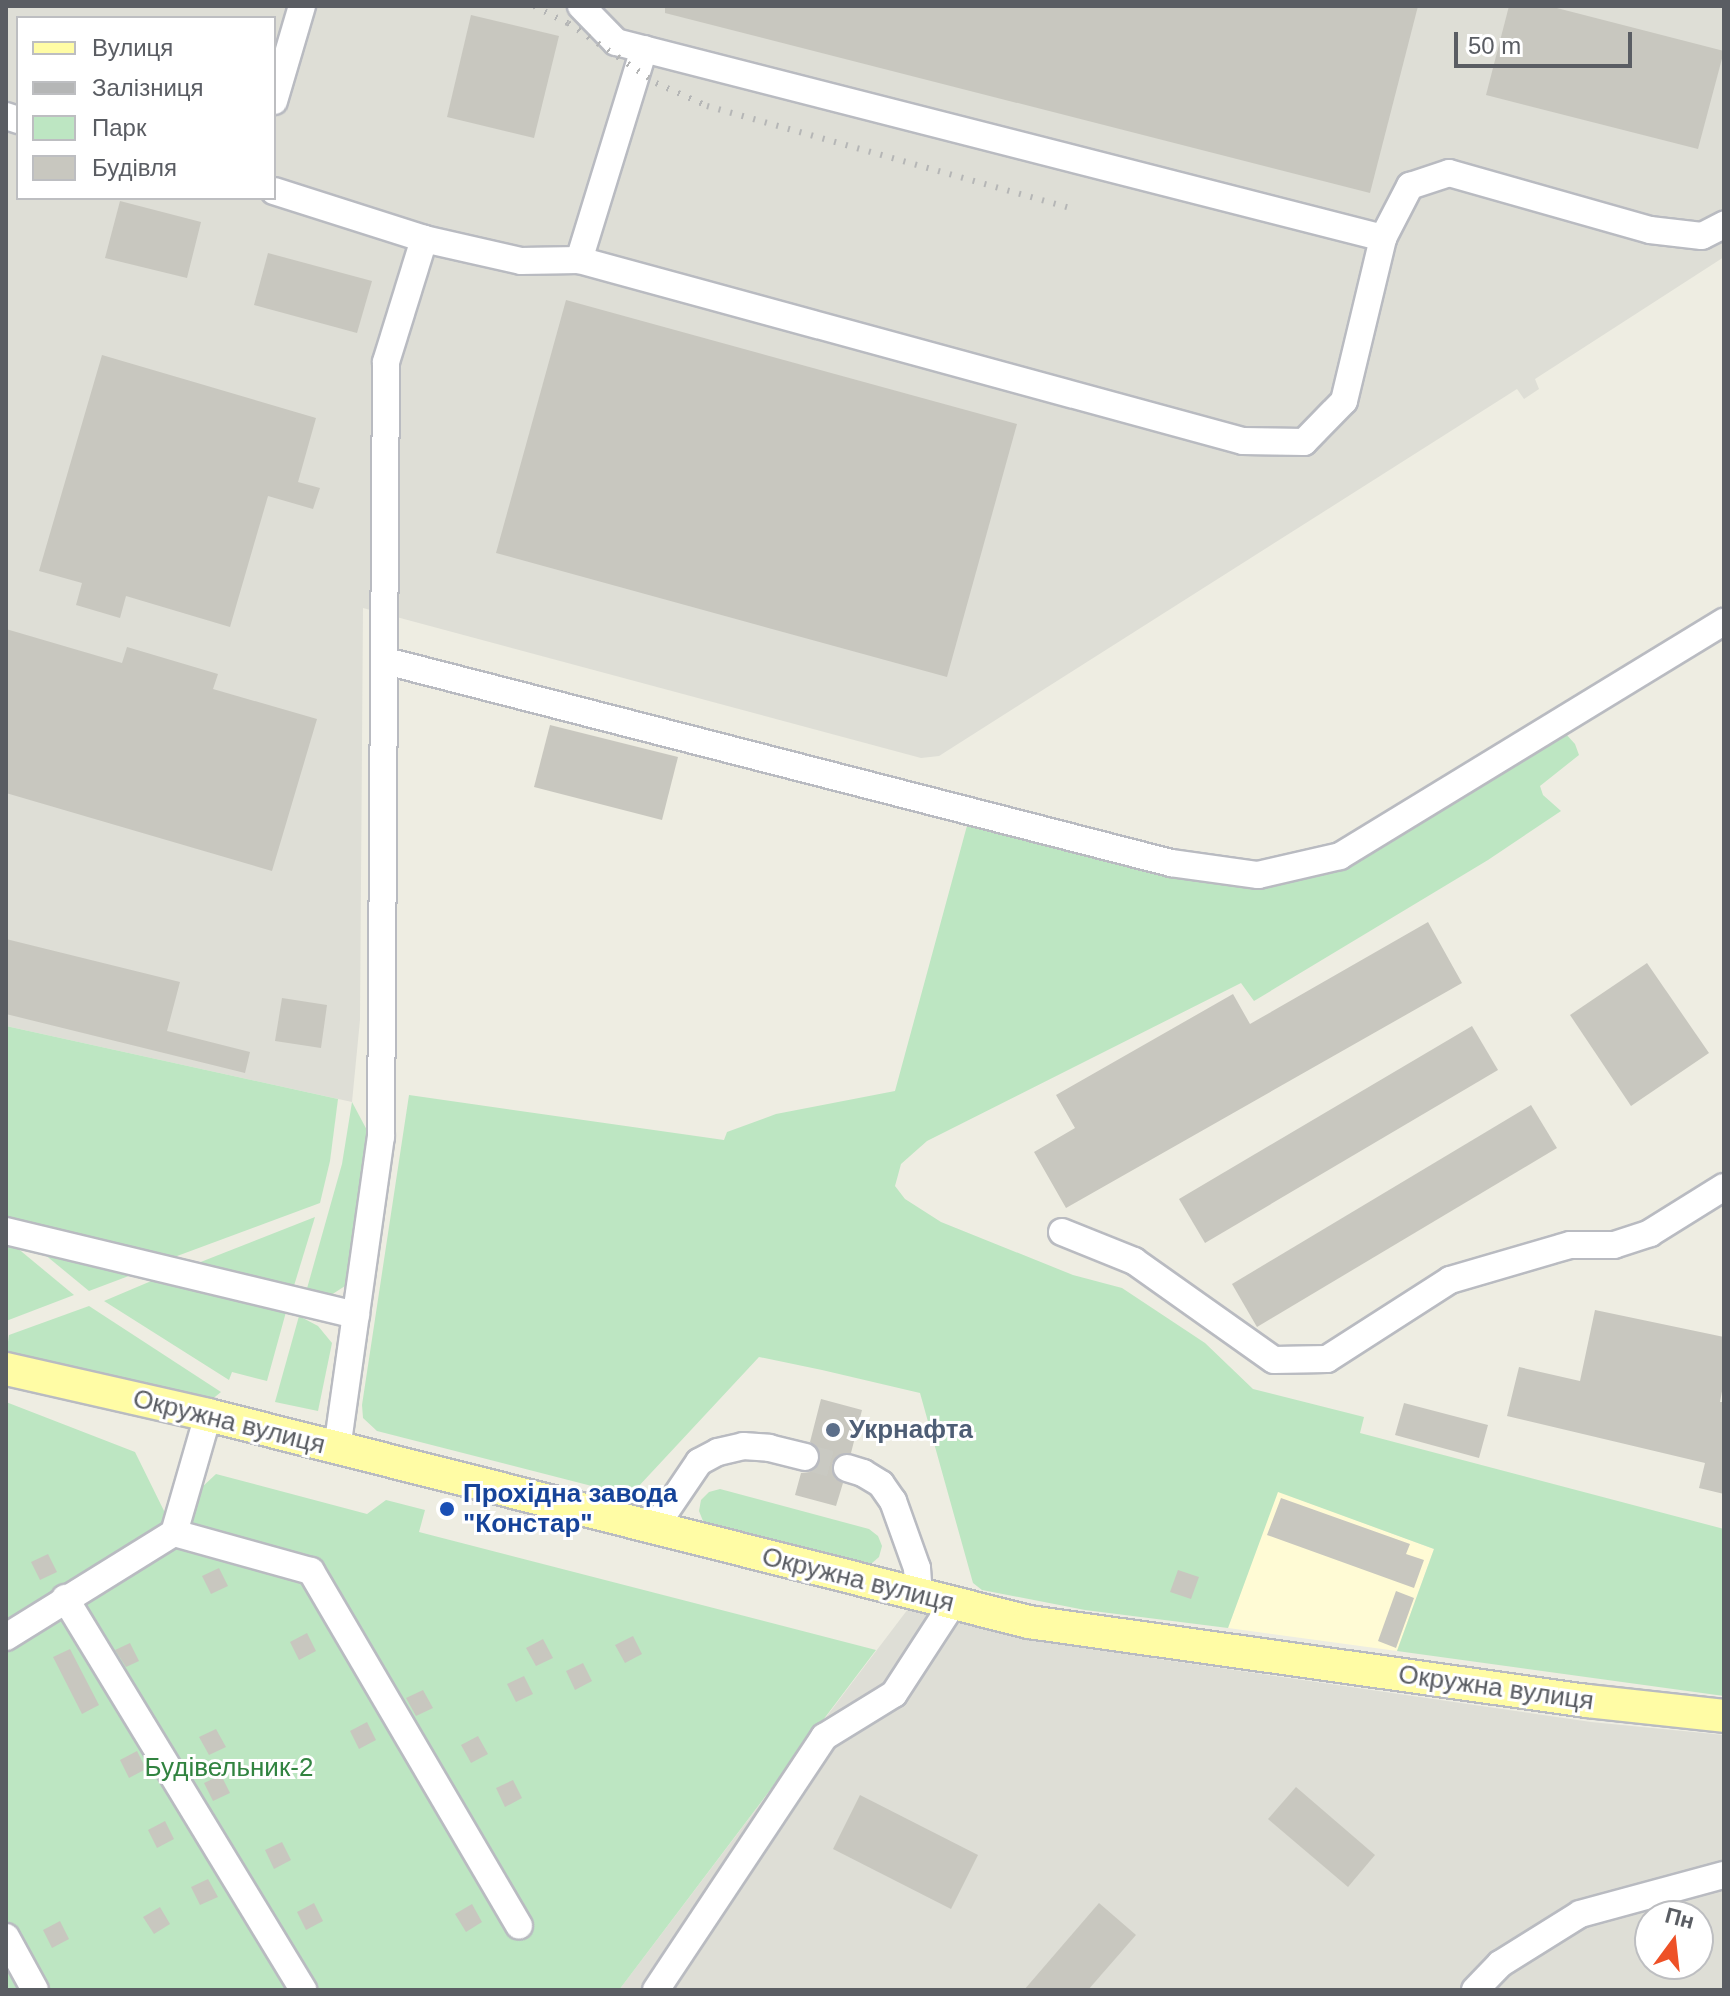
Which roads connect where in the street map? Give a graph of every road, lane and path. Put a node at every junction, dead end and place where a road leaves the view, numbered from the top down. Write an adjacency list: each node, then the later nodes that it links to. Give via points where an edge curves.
1 (302, 6): 4 (street)
2 (581, 6): 3 (street, via 616,42)
3 (644, 49): 7 (street); 9 (street)
4 (276, 94)
5 (276, 192): 8 (street)
6 (1724, 225): 7 (street, via 1702,236 1650,230 1449,173 1410,186)
7 (1383, 238): 9 (street, via 1344,401 1304,442 1243,441)
8 (424, 239): 9 (street, via 521,261); 11 (street, via 386,362)
9 (579, 260)
10 (1724, 622): 11 (street, via 1340,856 1258,875 1171,863)
11 (386, 661): 15 (street, via 381,1137)
12 (1724, 1187): 14 (street, via 1650,1233 1614,1245 1570,1245 1450,1280 1327,1359 1274,1360 1134,1261)
13 (6, 1231): 15 (street)
14 (1062, 1232)
15 (356, 1315): 18 (street)
16 (6, 1369): 17 (main road, Окружна вулиця)
17 (208, 1415): 18 (main road, Окружна вулиця); 22 (street)
18 (337, 1449): 21 (main road, Окружна вулиця)
19 (805, 1457): 21 (street, via 743,1446 718,1452 699,1462)
20 (847, 1468): 23 (street, via 881,1484 893,1501 917,1568)
21 (653, 1530): 23 (main road, Окружна вулиця)
22 (174, 1533): 24 (street); 29 (street, via 311,1571)
23 (919, 1596): 25 (main road, Окружна вулиця)
24 (65, 1598): 26 (street); 32 (street)
25 (953, 1603): 27 (main road, Окружна вулиця, via 1029,1622); 33 (street, via 894,1694 824,1737)
26 (6, 1637)
27 (1724, 1716)
28 (1724, 1875): 34 (street, via 1580,1914 1500,1964)
29 (519, 1925)
30 (6, 1937): 31 (street)
31 (35, 1990)
32 (303, 1990)
33 (656, 1990)
34 (1475, 1990)

